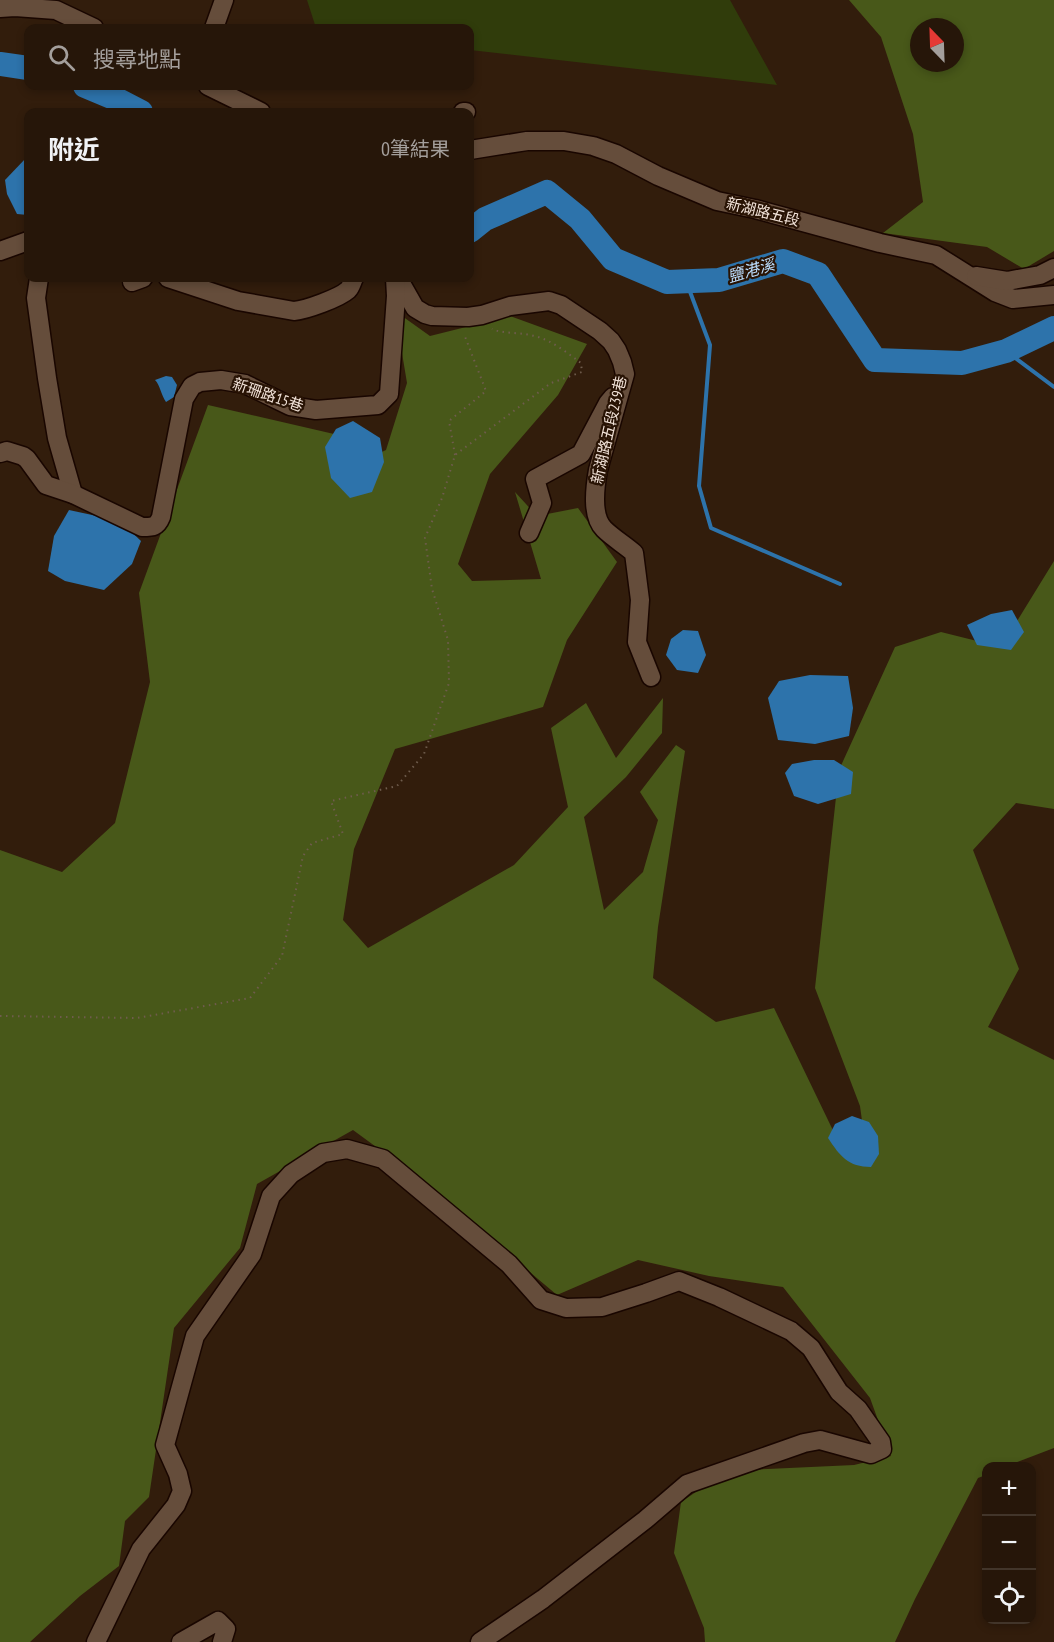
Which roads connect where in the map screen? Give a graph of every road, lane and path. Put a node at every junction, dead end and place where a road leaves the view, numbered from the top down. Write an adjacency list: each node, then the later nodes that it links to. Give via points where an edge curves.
1 (224, 0): 4 (street)
2 (0, 8): 3 (street, via 56,10)
3 (86, 24)
4 (215, 24)
5 (215, 90): 6 (street)
6 (253, 108)
7 (474, 149): 11 (street, 新湖路五段, via 527,141 593,146 717,201 936,255)
8 (24, 242): 9 (street)
9 (0, 251)
10 (1054, 268): 11 (street, via 1040,275 1007,280)
11 (968, 274): 17 (street, 新湖路五段, via 1013,299)
12 (38, 282): 22 (street, via 36,297 47,378 57,438)
13 (180, 282): 14 (street, via 238,301 294,311 344,293)
14 (352, 282)
15 (397, 282): 22 (street, 新珊路15巷, via 388,394 378,405 316,410 290,406 245,384 200,382 192,386 184,399 159,524 142,527)
16 (399, 282): 18 (street, 新湖路五段239巷, via 415,308 425,314)
17 (1054, 295)
18 (462, 317): 19 (street, 新湖路五段239巷, via 549,301 561,305 611,341 622,362); 21 (path, via 486,391 449,421); 21 (path, via 500,332 533,335 557,345 581,363 582,372 551,383)
19 (622, 387): 23 (street, via 608,403 581,454 535,479 542,503); 24 (street, 新湖路五段239巷, via 598,470 594,505 602,528 634,553 640,600 638,642)
20 (0, 453): 22 (street, 新珊路15巷, via 23,456 46,485)
21 (455, 455): 25 (path, via 425,538 432,589 448,640 449,683 424,754 398,786 331,801 343,834 312,843 303,856 282,956 250,998 137,1018)
22 (73, 494)
23 (529, 533)
24 (651, 677)
25 (0, 1016)
26 (96, 1642): 29 (street, via 141,1549 176,1505 182,1491 165,1445 195,1336 252,1254 272,1196 291,1174 323,1153 347,1149 383,1159 509,1264 540,1300 566,1308 602,1306 679,1281 791,1331 811,1348 839,1392 858,1409 881,1442 882,1449 871,1455 820,1440 804,1443 687,1484 543,1599)
27 (181, 1642): 28 (street, via 218,1621 226,1629)
28 (222, 1642)
29 (480, 1642)

